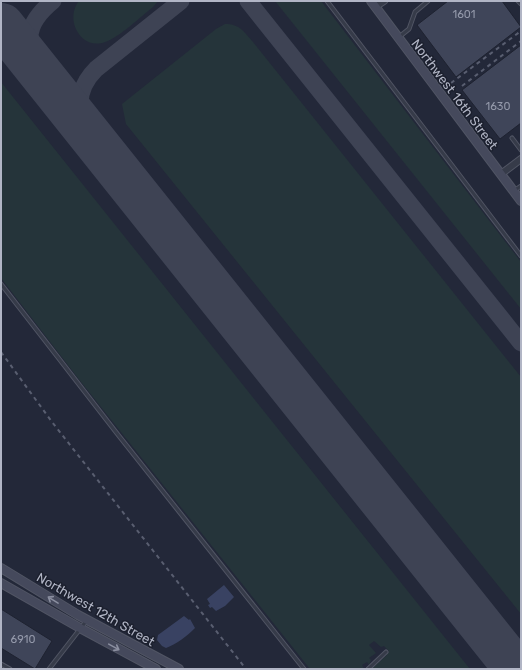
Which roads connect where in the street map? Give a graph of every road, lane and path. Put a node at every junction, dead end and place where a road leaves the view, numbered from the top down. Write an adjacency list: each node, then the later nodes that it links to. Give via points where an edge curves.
1 (327, 1): 15 (lane)
2 (384, 1): 5 (street)
3 (428, 1): 7 (lane, via 415,12 409,29)
4 (518, 1): 6 (lane)
5 (373, 4): 7 (main road, Northwest 16th Street)
6 (521, 4)
7 (398, 38): 11 (main road, Northwest 16th Street)
8 (512, 138): 9 (lane)
9 (521, 150)
10 (521, 159): 11 (street)
11 (501, 174): 13 (main road, Northwest 16th Street)
12 (521, 186): 13 (lane)
13 (514, 192): 14 (main road, Northwest 16th Street)
14 (521, 201)
15 (521, 256)
16 (1, 284): 27 (lane)
17 (1, 568): 19 (main road, Northwest 12th Street, one-way to 17)
18 (1, 583): 20 (main road, Northwest 12th Street)
19 (87, 620): 20 (lane); 26 (main road, Northwest 12th Street)
20 (80, 628): 24 (lane); 25 (main road, Northwest 12th Street, one-way to 25)
21 (386, 652): 28 (lane)
22 (1, 664): 23 (lane)
23 (10, 669)
24 (49, 669)
25 (156, 669)
26 (179, 669)
27 (304, 669)
28 (368, 669)

